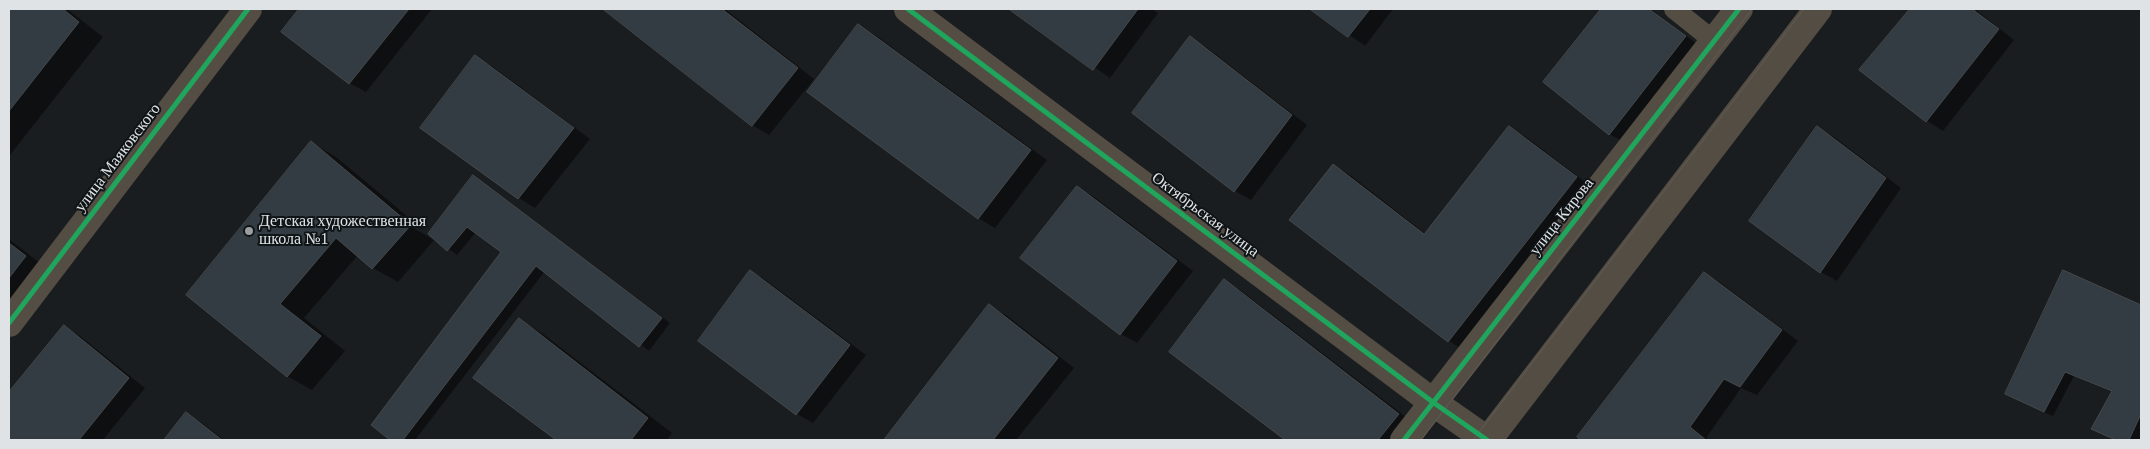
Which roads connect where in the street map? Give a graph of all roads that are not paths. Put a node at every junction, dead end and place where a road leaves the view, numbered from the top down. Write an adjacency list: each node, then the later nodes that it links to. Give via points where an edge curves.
1 (248, 9): 7 (street, улица Маяковского)
2 (908, 9): 8 (street, Октябрьская улица)
3 (1674, 9): 6 (lane)
4 (1740, 9): 6 (street, улица Кирова)
5 (1818, 9): 10 (street)
6 (1714, 41): 8 (street, улица Кирова)
7 (9, 323)
8 (1434, 403): 9 (street, улица Кирова); 10 (street, Октябрьская улица)
9 (1404, 440)
10 (1488, 440)

